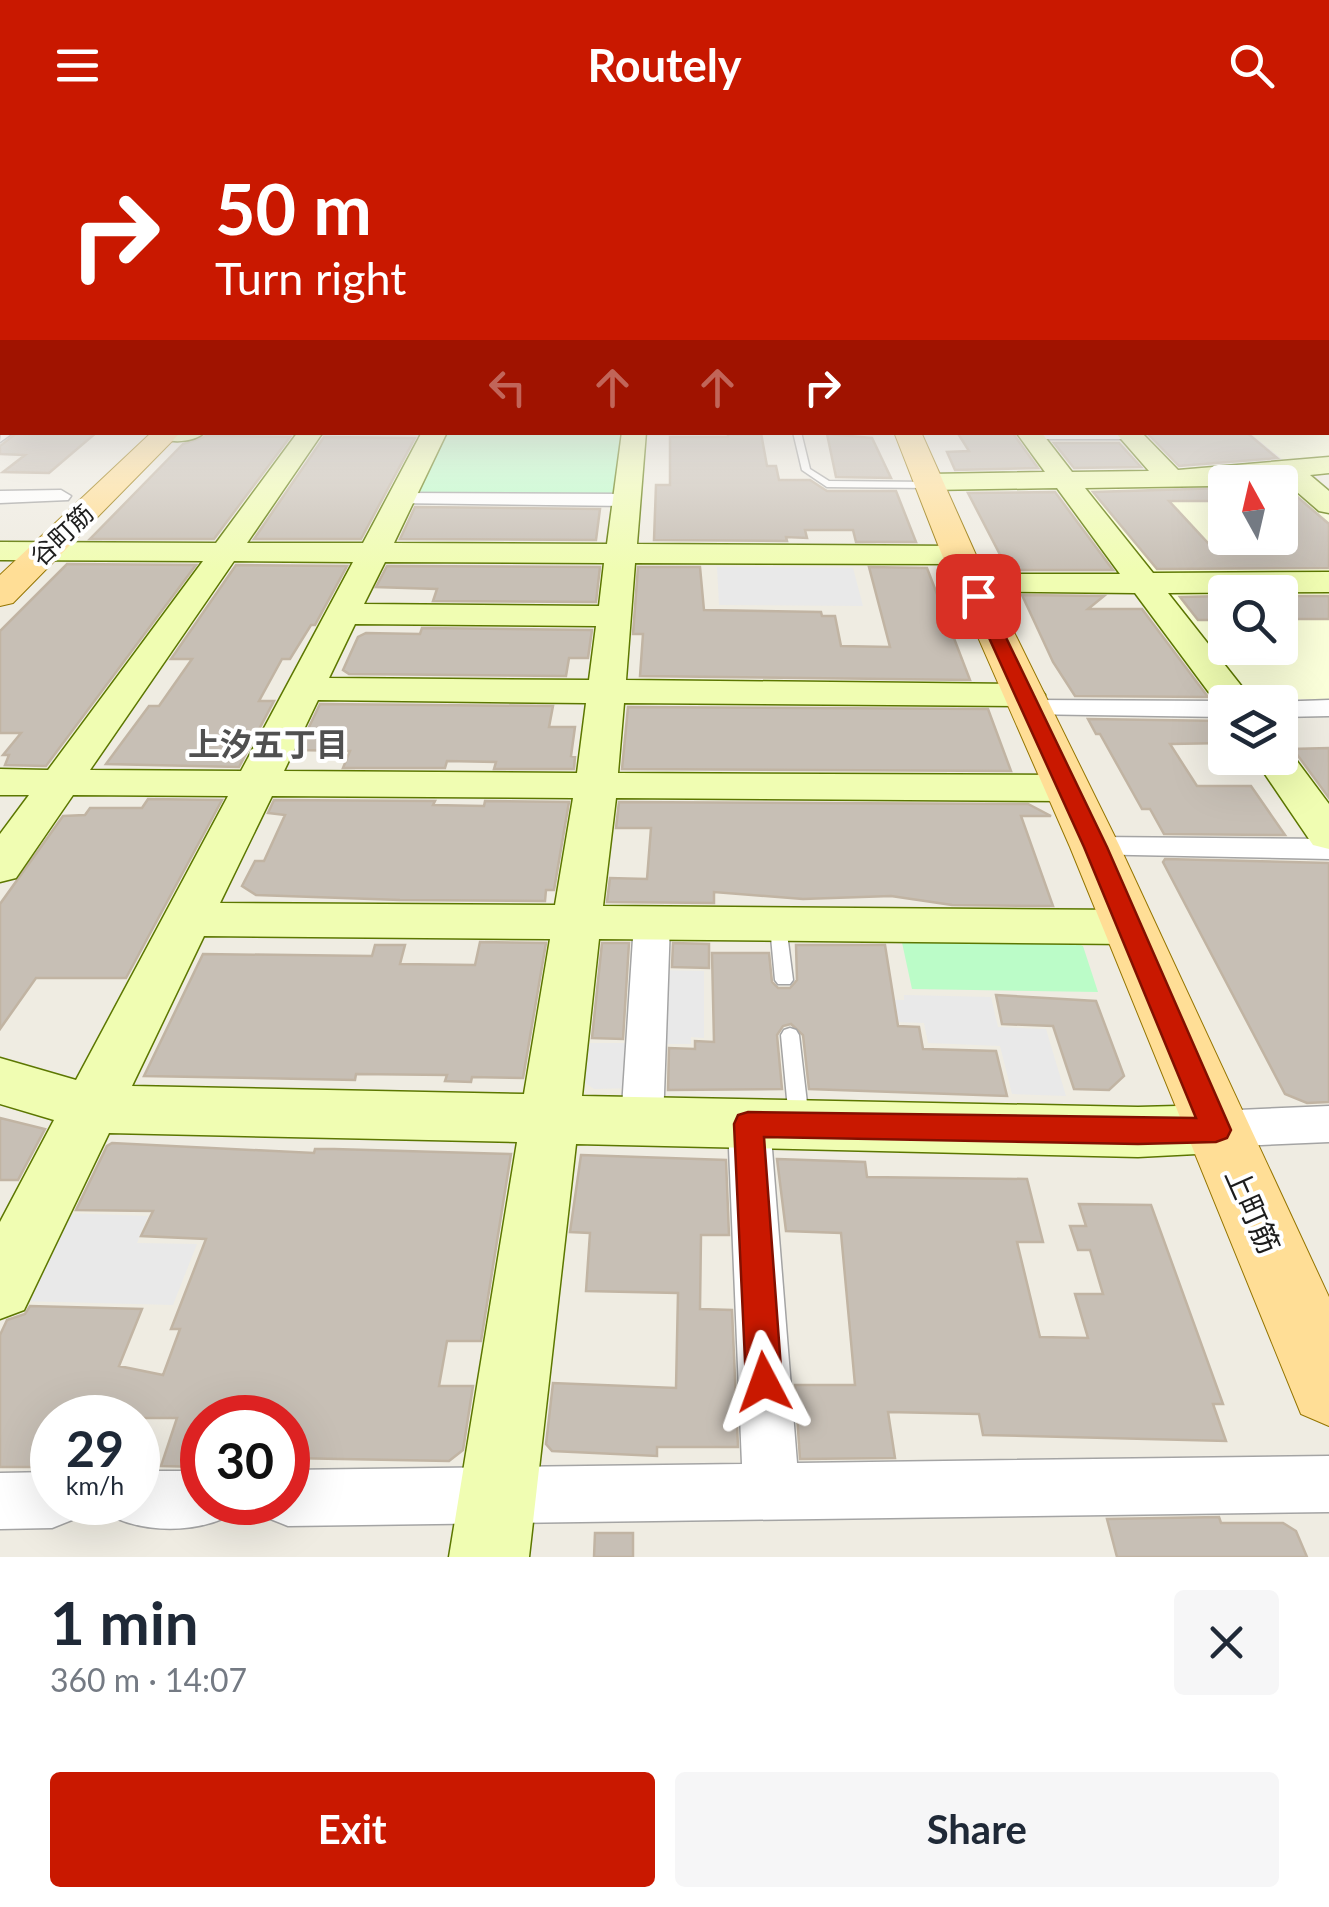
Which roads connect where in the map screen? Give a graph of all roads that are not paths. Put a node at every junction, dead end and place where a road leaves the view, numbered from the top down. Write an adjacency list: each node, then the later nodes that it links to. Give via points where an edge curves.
1 (125, 438): 17 (main road, 谷町筋)
2 (162, 438): 23 (main road, 谷町筋)
3 (307, 438): 24 (street)
4 (432, 438): 20 (street)
5 (633, 438): 21 (street)
6 (799, 438): 16 (lane, via 806,470 827,484)
7 (909, 438): 16 (main road, 上町筋)
8 (1033, 438): 15 (street)
9 (1131, 438): 14 (street)
10 (1329, 465): 11 (street)
11 (1298, 469)
12 (1208, 476): 14 (street)
13 (1298, 478): 19 (street)
14 (1170, 479): 15 (street)
15 (1066, 480): 16 (street); 29 (street)
16 (930, 484): 27 (main road, 上町筋)
17 (61, 496): 18 (street); 22 (main road, 谷町筋)
18 (0, 497)
19 (1325, 498)
20 (402, 499): 21 (street); 25 (street)
21 (627, 500): 26 (street)
22 (0, 551): 23 (street)
23 (46, 551): 24 (street); 30 (main road, 谷町筋)
24 (227, 551): 25 (street); 42 (street)
25 (375, 552): 26 (street); 31 (street)
26 (622, 552): 27 (street); 32 (street)
27 (966, 569): 29 (street); 36 (main road, 上町筋)
28 (1329, 582): 29 (street)
29 (1146, 583): 33 (street)
30 (0, 595)
31 (345, 614): 32 (street); 34 (street)
32 (615, 616): 35 (street)
33 (1222, 685)
34 (306, 689): 35 (street); 43 (street)
35 (606, 692): 36 (street); 44 (street)
36 (1029, 701): 37 (street); 45 (main road, 上町筋)
37 (1208, 708)
38 (1329, 708): 39 (street)
39 (1298, 709)
40 (1286, 775): 46 (street)
41 (0, 782): 42 (street)
42 (60, 783): 43 (street); 49 (street)
43 (256, 784): 44 (street); 50 (street)
44 (596, 785): 45 (street); 51 (street)
45 (1068, 788): 47 (main road, 上町筋)
46 (1329, 835)
47 (1095, 847): 48 (street); 54 (main road, 上町筋)
48 (1329, 849)
49 (0, 867)
50 (190, 919): 51 (street); 58 (street)
51 (577, 923): 52 (street); 59 (street)
52 (652, 924): 53 (street); 60 (street)
53 (778, 926): 54 (street); 55 (lane)
54 (1129, 927): 63 (main road, 上町筋)
55 (784, 980)
56 (790, 1035): 61 (lane)
57 (0, 1082): 58 (street)
58 (92, 1109): 59 (street); 64 (street)
59 (550, 1122): 60 (street); 68 (street)
60 (642, 1123): 61 (street)
61 (774, 1124): 63 (street); 67 (street)
62 (1329, 1124): 63 (street)
63 (1216, 1130): 65 (main road, 上町筋)
64 (0, 1288)
65 (1329, 1386)
66 (1329, 1484): 67 (street)
67 (771, 1492): 68 (street)
68 (498, 1496): 69 (street); 72 (street)
69 (310, 1498)
70 (0, 1500): 71 (street)
71 (30, 1500)
72 (489, 1557)

